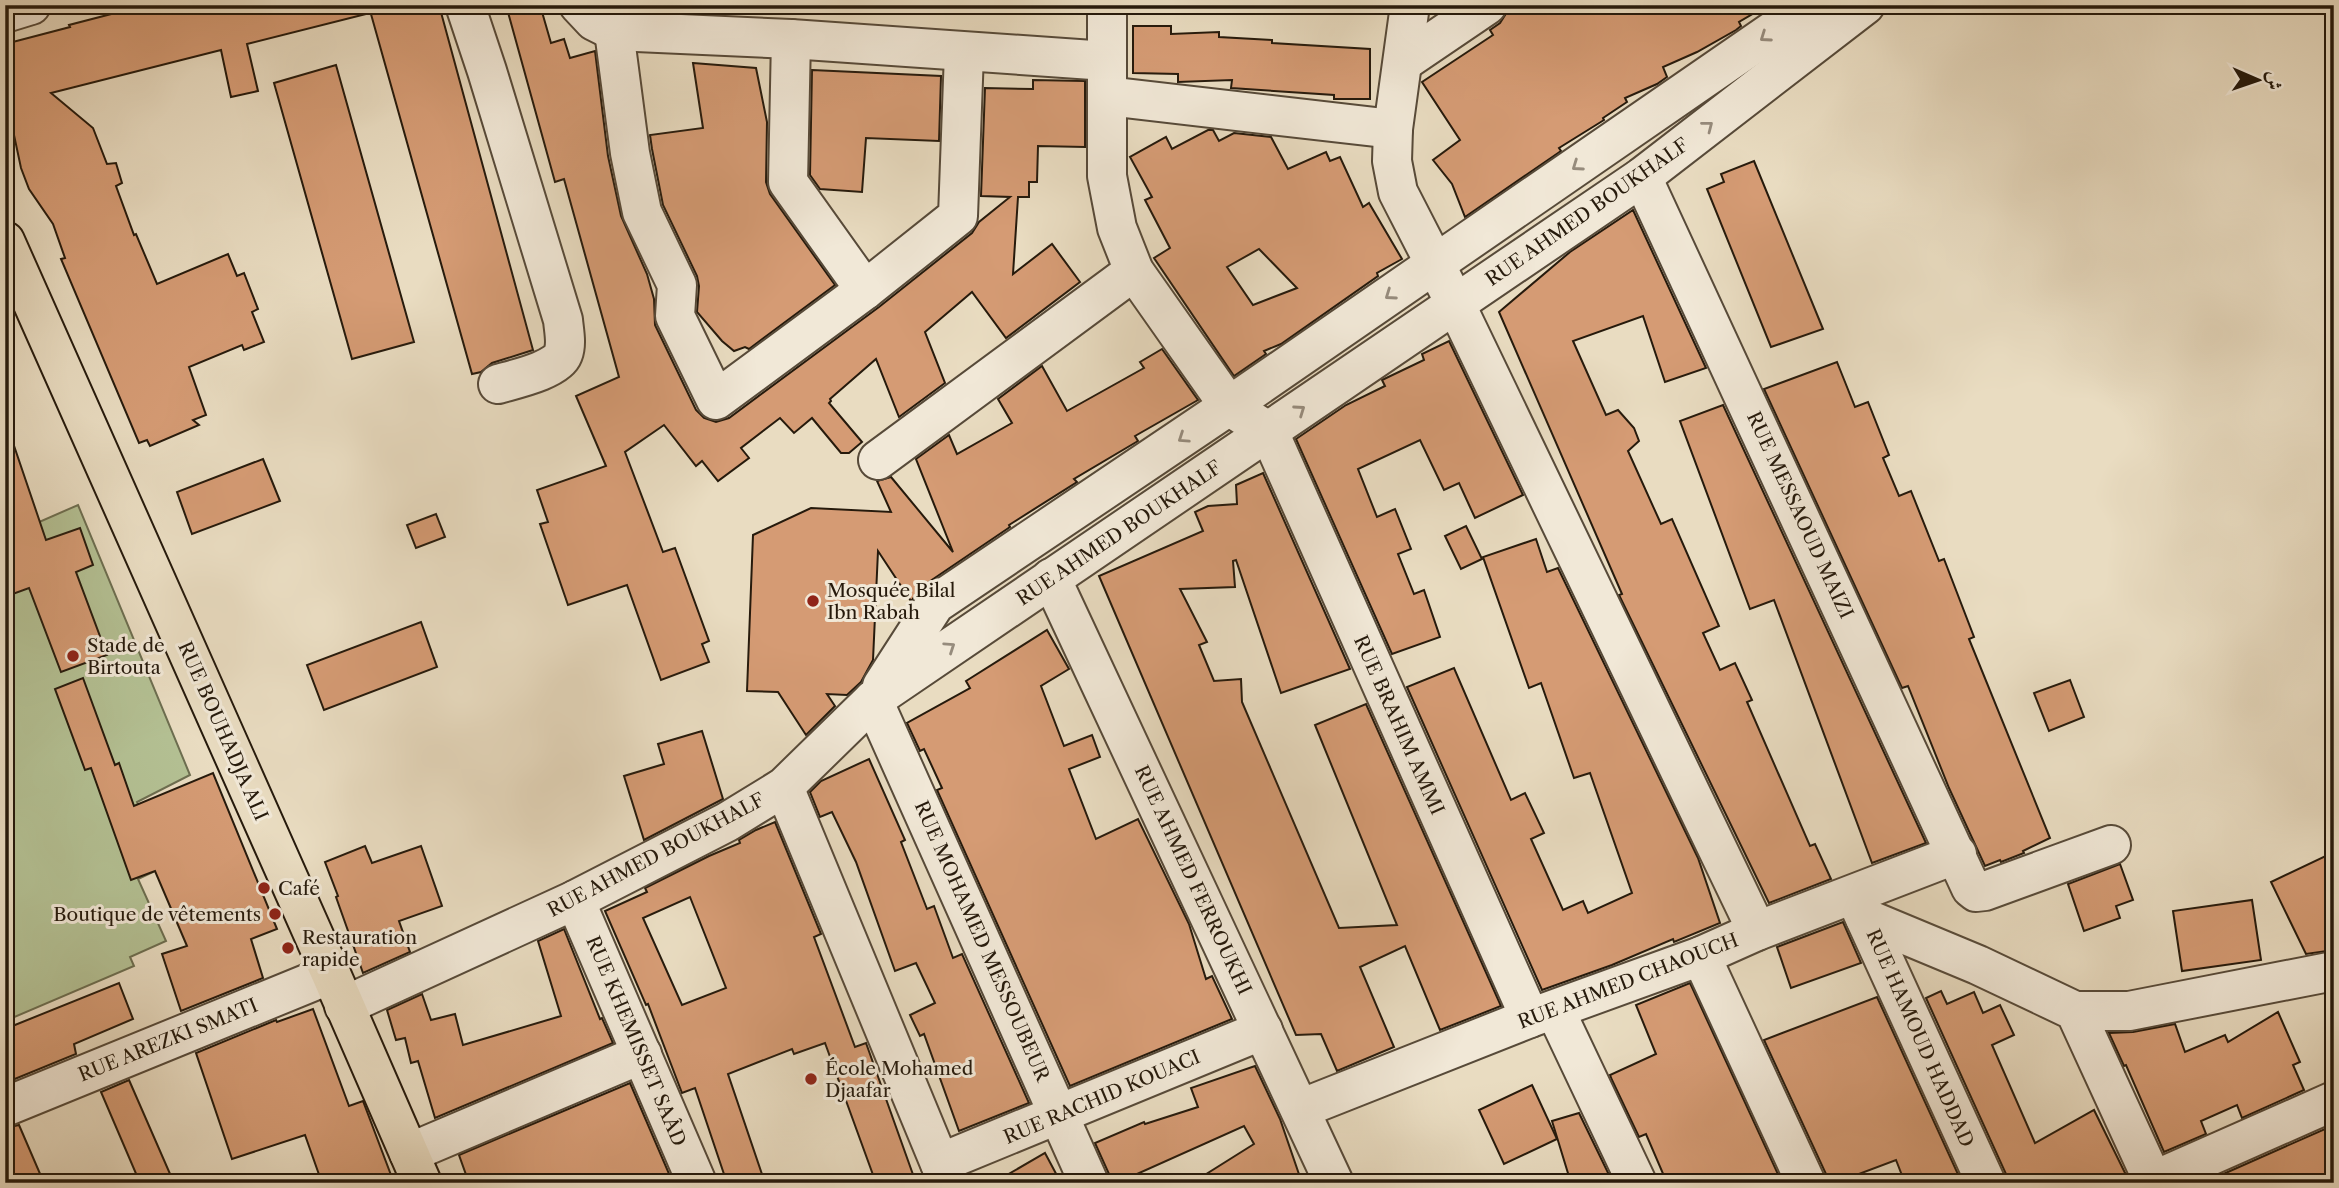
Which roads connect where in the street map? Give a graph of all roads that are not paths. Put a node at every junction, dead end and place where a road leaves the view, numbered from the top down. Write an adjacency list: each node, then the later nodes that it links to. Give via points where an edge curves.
1 (31, 5): 9 (street)
2 (465, 5): 23 (street, via 563,320 565,340 563,355 553,366)
3 (579, 5): 11 (street, via 594,21)
4 (1107, 5): 15 (street)
5 (1410, 5): 14 (street)
6 (1487, 5): 14 (street)
7 (1850, 5): 10 (street)
8 (1865, 5): 10 (street, RUE AHMED BOUKHALF)
9 (5, 13)
10 (1800, 21): 17 (street, RUE AHMED BOUKHALF, one-way to 10); 19 (street, one-way to 19)
11 (614, 31): 12 (street); 21 (street, via 642,212 677,285 675,316 716,400)
12 (792, 39): 13 (street); 21 (street, via 788,182)
13 (964, 53): 15 (street); 21 (street, via 958,216)
14 (1403, 62): 16 (street)
15 (1107, 78): 16 (street); 20 (street, via 1107,176 1117,228)
16 (1393, 129): 19 (street, via 1392,161 1398,192)
17 (1642, 177): 22 (street, RUE AHMED BOUKHALF); 31 (street, RUE MESSAOUD MAIZI)
18 (5, 242): 37 (main road, RUE BOUHADJA ALI)
19 (1435, 264): 22 (street); 24 (street, one-way to 24)
20 (1134, 271): 24 (street); 26 (street)
21 (865, 290)
22 (1455, 303): 25 (street, RUE AHMED BOUKHALF, one-way to 22); 34 (street)
23 (498, 384)
24 (1229, 406): 25 (street); 28 (street, one-way to 28, via 935,604)
25 (1269, 432): 27 (street, RUE AHMED BOUKHALF); 39 (street, RUE BRAHIM AMMI)
26 (878, 460)
27 (1051, 578): 28 (street, RUE AHMED BOUKHALF, one-way to 27); 40 (street, RUE AHMED FERROUKHI)
28 (873, 700): 29 (street, RUE AHMED BOUKHALF); 45 (street, RUE MOHAMED MESSOUBEUR)
29 (783, 787): 32 (street, RUE AHMED BOUKHALF, via 727,822); 47 (street)
30 (2111, 845): 31 (street, RUE MESSAOUD MAIZI, via 1976,892)
31 (1957, 854): 33 (street, RUE AHMED CHAOUCH)
32 (575, 900): 37 (street, RUE AHMED BOUKHALF); 41 (street, RUE KHEMISSET SAÂD)
33 (1859, 906): 34 (street, RUE AHMED CHAOUCH); 38 (street); 54 (street, RUE HAMOUD HADDAD)
34 (1756, 931): 35 (street, RUE AHMED CHAOUCH)
35 (1701, 956): 39 (street, RUE AHMED CHAOUCH); 53 (street)
36 (2334, 971): 38 (street, via 2129,1011)
37 (338, 990): 43 (street, RUE AREZKI SMATI); 46 (main road, RUE BOUHADJA ALI)
38 (2075, 1011): 48 (street)
39 (1542, 1014): 44 (street, RUE AHMED CHAOUCH); 52 (street, RUE BRAHIM AMMI)
40 (1263, 1030): 44 (street, RUE AHMED FERROUKHI); 45 (street, RUE RACHID KOUACI)
41 (642, 1054): 46 (street); 49 (street, RUE KHEMISSET SAÂD)
42 (2334, 1101): 48 (street)
43 (5, 1107)
44 (1300, 1109): 51 (street, RUE AHMED FERROUKHI)
45 (1059, 1114): 47 (street, RUE RACHID KOUACI); 50 (street, RUE MOHAMED MESSOUBEUR)
46 (416, 1168)
47 (944, 1173)
48 (2154, 1182)
49 (697, 1183)
50 (1089, 1183)
51 (1334, 1183)
52 (1637, 1183)
53 (1806, 1183)
54 (1986, 1183)

